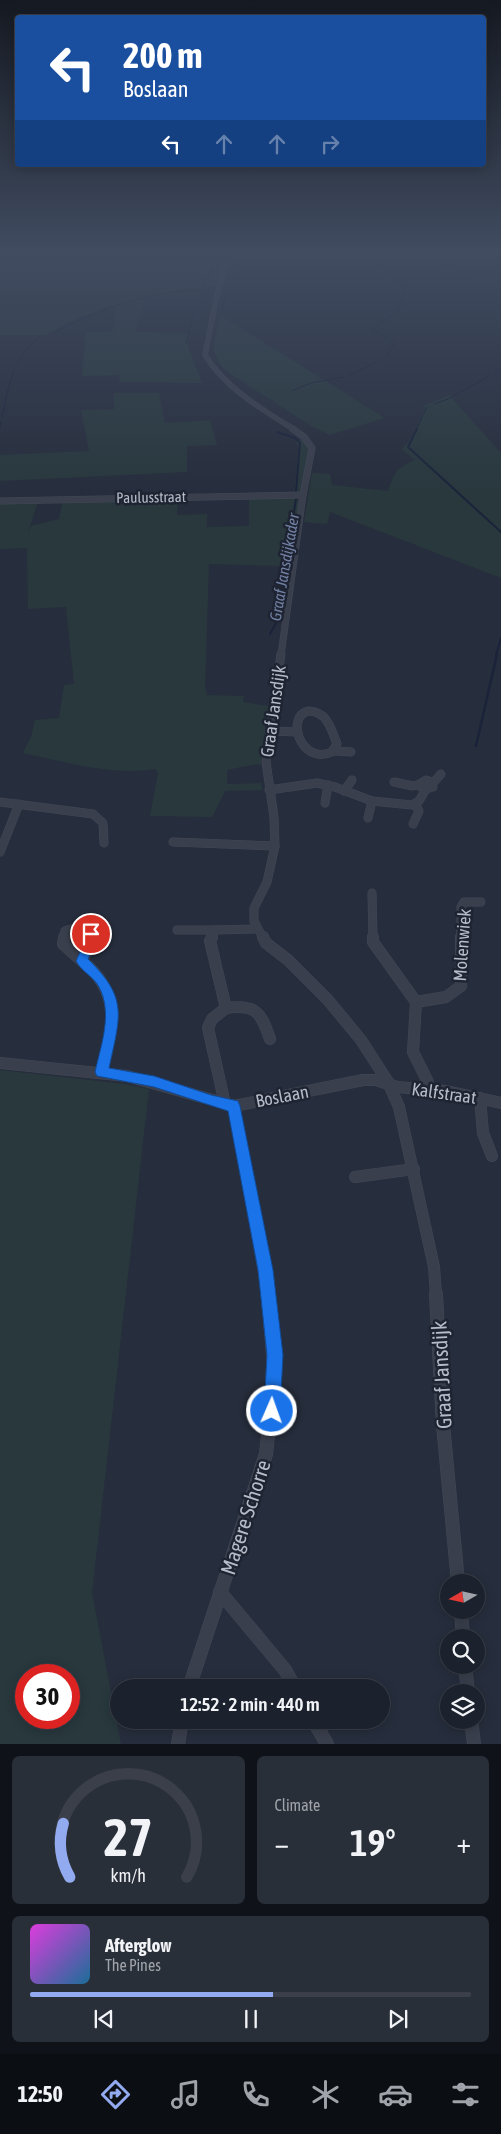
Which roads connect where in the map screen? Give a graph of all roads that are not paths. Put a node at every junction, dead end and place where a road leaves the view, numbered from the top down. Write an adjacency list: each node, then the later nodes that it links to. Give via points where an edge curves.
1 (209, 332): 2 (street, Graaf Jansdijk, via 205,355 223,377 265,412 298,432 312,448)
2 (303, 495): 3 (street, Paulusstraat); 4 (street, Graaf Jansdijk)
3 (0, 501)
4 (269, 731): 5 (street); 13 (street, Graaf Jansdijk, via 266,762)
5 (298, 732): 6 (street, via 300,741 309,752 323,754); 6 (street, via 301,714 310,711 321,713 337,744)
6 (335, 751): 7 (street)
7 (351, 752)
8 (441, 774): 12 (street, via 433,783 426,780)
9 (352, 780): 14 (street)
10 (394, 782): 12 (street)
11 (328, 785): 13 (street, via 308,783); 14 (street); 17 (street)
12 (423, 787): 19 (street)
13 (269, 790): 24 (street, Graaf Jansdijk)
14 (344, 791): 15 (street)
15 (372, 801): 19 (street); 20 (street)
16 (0, 802): 18 (street)
17 (325, 803)
18 (19, 804): 23 (street, via 93,814 103,823); 25 (street)
19 (416, 804): 21 (street, via 418,811)
20 (368, 818)
21 (413, 824)
22 (174, 842): 24 (street)
23 (104, 843)
24 (275, 846): 28 (street, Graaf Jansdijk, via 267,882 254,908)
25 (0, 852)
26 (372, 893): 32 (street, via 373,942)
27 (481, 902): 32 (street, Molenwiek, via 464,902 461,907 461,986 443,1000)
28 (257, 929): 30 (street); 37 (street, Graaf Jansdijk, via 266,943 328,1000 361,1040)
29 (177, 930): 30 (street)
30 (215, 930): 33 (street, via 210,941)
31 (82, 961): 36 (street, via 103,981 111,999 111,1027)
32 (416, 1002): 38 (street, via 413,1052 428,1082)
33 (226, 1008): 34 (street, via 242,1005 255,1009 263,1018); 41 (street, Magere Schorre, via 212,1019 208,1028)
34 (270, 1039)
35 (0, 1063): 36 (street, Boslaan)
36 (102, 1072): 41 (street, Boslaan, via 154,1082)
37 (388, 1082): 38 (street, Kalfstraat, via 397,1087); 41 (street, Boslaan, via 363,1080); 43 (street, Graaf Jansdijk, via 399,1107)
38 (427, 1088): 39 (street, Kalfstraat)
39 (480, 1098): 40 (street, Kalfstraat); 42 (street, via 483,1134)
40 (501, 1102)
41 (229, 1105): 46 (street, Magere Schorre, via 265,1270 275,1355 272,1422 266,1454)
42 (492, 1156)
43 (414, 1169): 44 (street); 45 (street, Graaf Jansdijk, via 434,1267 443,1425)
44 (354, 1176)
45 (457, 1574)
46 (220, 1592): 47 (street, Magere Schorre); 48 (street)
47 (192, 1679)
48 (290, 1679)
49 (180, 1729): 52 (street)
50 (318, 1729): 53 (street)
51 (472, 1729): 54 (street)
52 (178, 1744)
53 (327, 1744)
54 (474, 1744)

